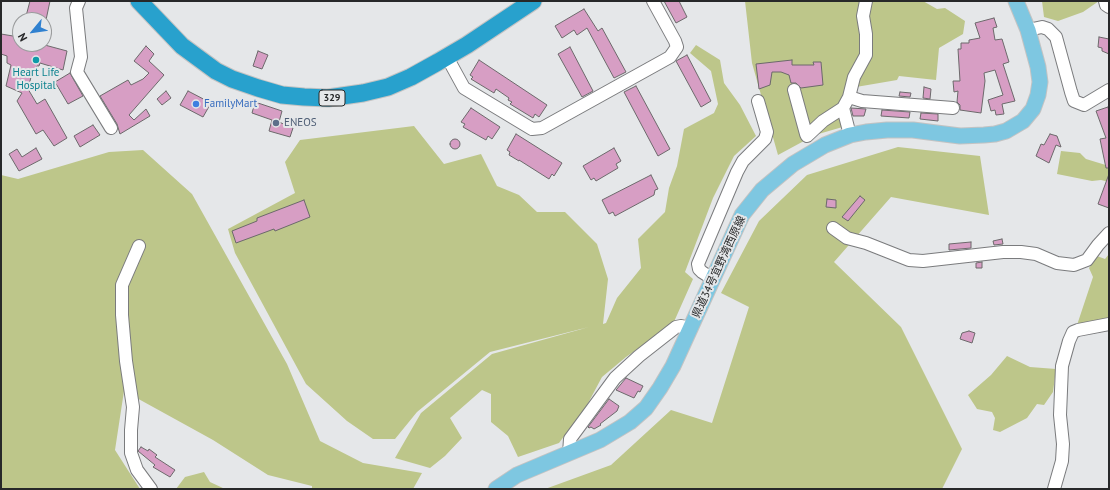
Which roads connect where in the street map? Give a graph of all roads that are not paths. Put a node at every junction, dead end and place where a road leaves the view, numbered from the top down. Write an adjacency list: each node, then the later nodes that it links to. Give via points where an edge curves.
1 (79, 1): 17 (street, via 76,8 81,57 77,72)
2 (139, 1): 10 (highway, 329, via 182,46 216,71 232,79 282,94 328,98 363,93 411,77)
3 (533, 1): 10 (highway, 329)
4 (653, 1): 10 (street, via 677,47 670,57 542,128 532,129 464,88)
5 (866, 1): 13 (street, via 863,16 866,55 854,77)
6 (1016, 1): 9 (main road, 県道34号宜野湾西原線)
7 (1105, 1): 8 (street)
8 (1109, 7)
9 (1028, 30): 12 (street, via 1042,27 1056,37 1074,101 1084,105); 18 (main road, 県道34号宜野湾西原線, via 1040,82 1033,109 1015,127 984,135 960,136 913,130 887,130)
10 (447, 57)
11 (794, 90): 15 (street, via 807,136)
12 (1109, 90)
13 (849, 97): 15 (street); 16 (street, via 862,101)
14 (758, 102): 22 (street, via 767,132 737,172 698,264 702,272)
15 (842, 108): 18 (street)
16 (953, 108)
17 (111, 128)
18 (850, 135): 22 (main road, 県道34号宜野湾西原線, via 806,155 762,190 742,215)
19 (833, 228): 20 (street, via 847,238 909,260 1021,252 1036,254 1057,263 1074,265 1087,260)
20 (1109, 233)
21 (139, 246): 26 (street, via 122,286 122,315 133,407 130,453)
22 (713, 279): 24 (main road, 県道34号宜野湾西原線)
23 (1109, 324): 28 (street, via 1078,330 1069,341 1062,366 1062,461)
24 (691, 328): 25 (main road, 県道34号宜野湾西原線, via 673,366 646,408 617,431); 25 (street, via 676,327 615,378 570,439)
25 (569, 452): 27 (main road, 県道34号宜野湾西原線, via 517,475)
26 (151, 489)
27 (496, 489)
28 (1054, 489)

